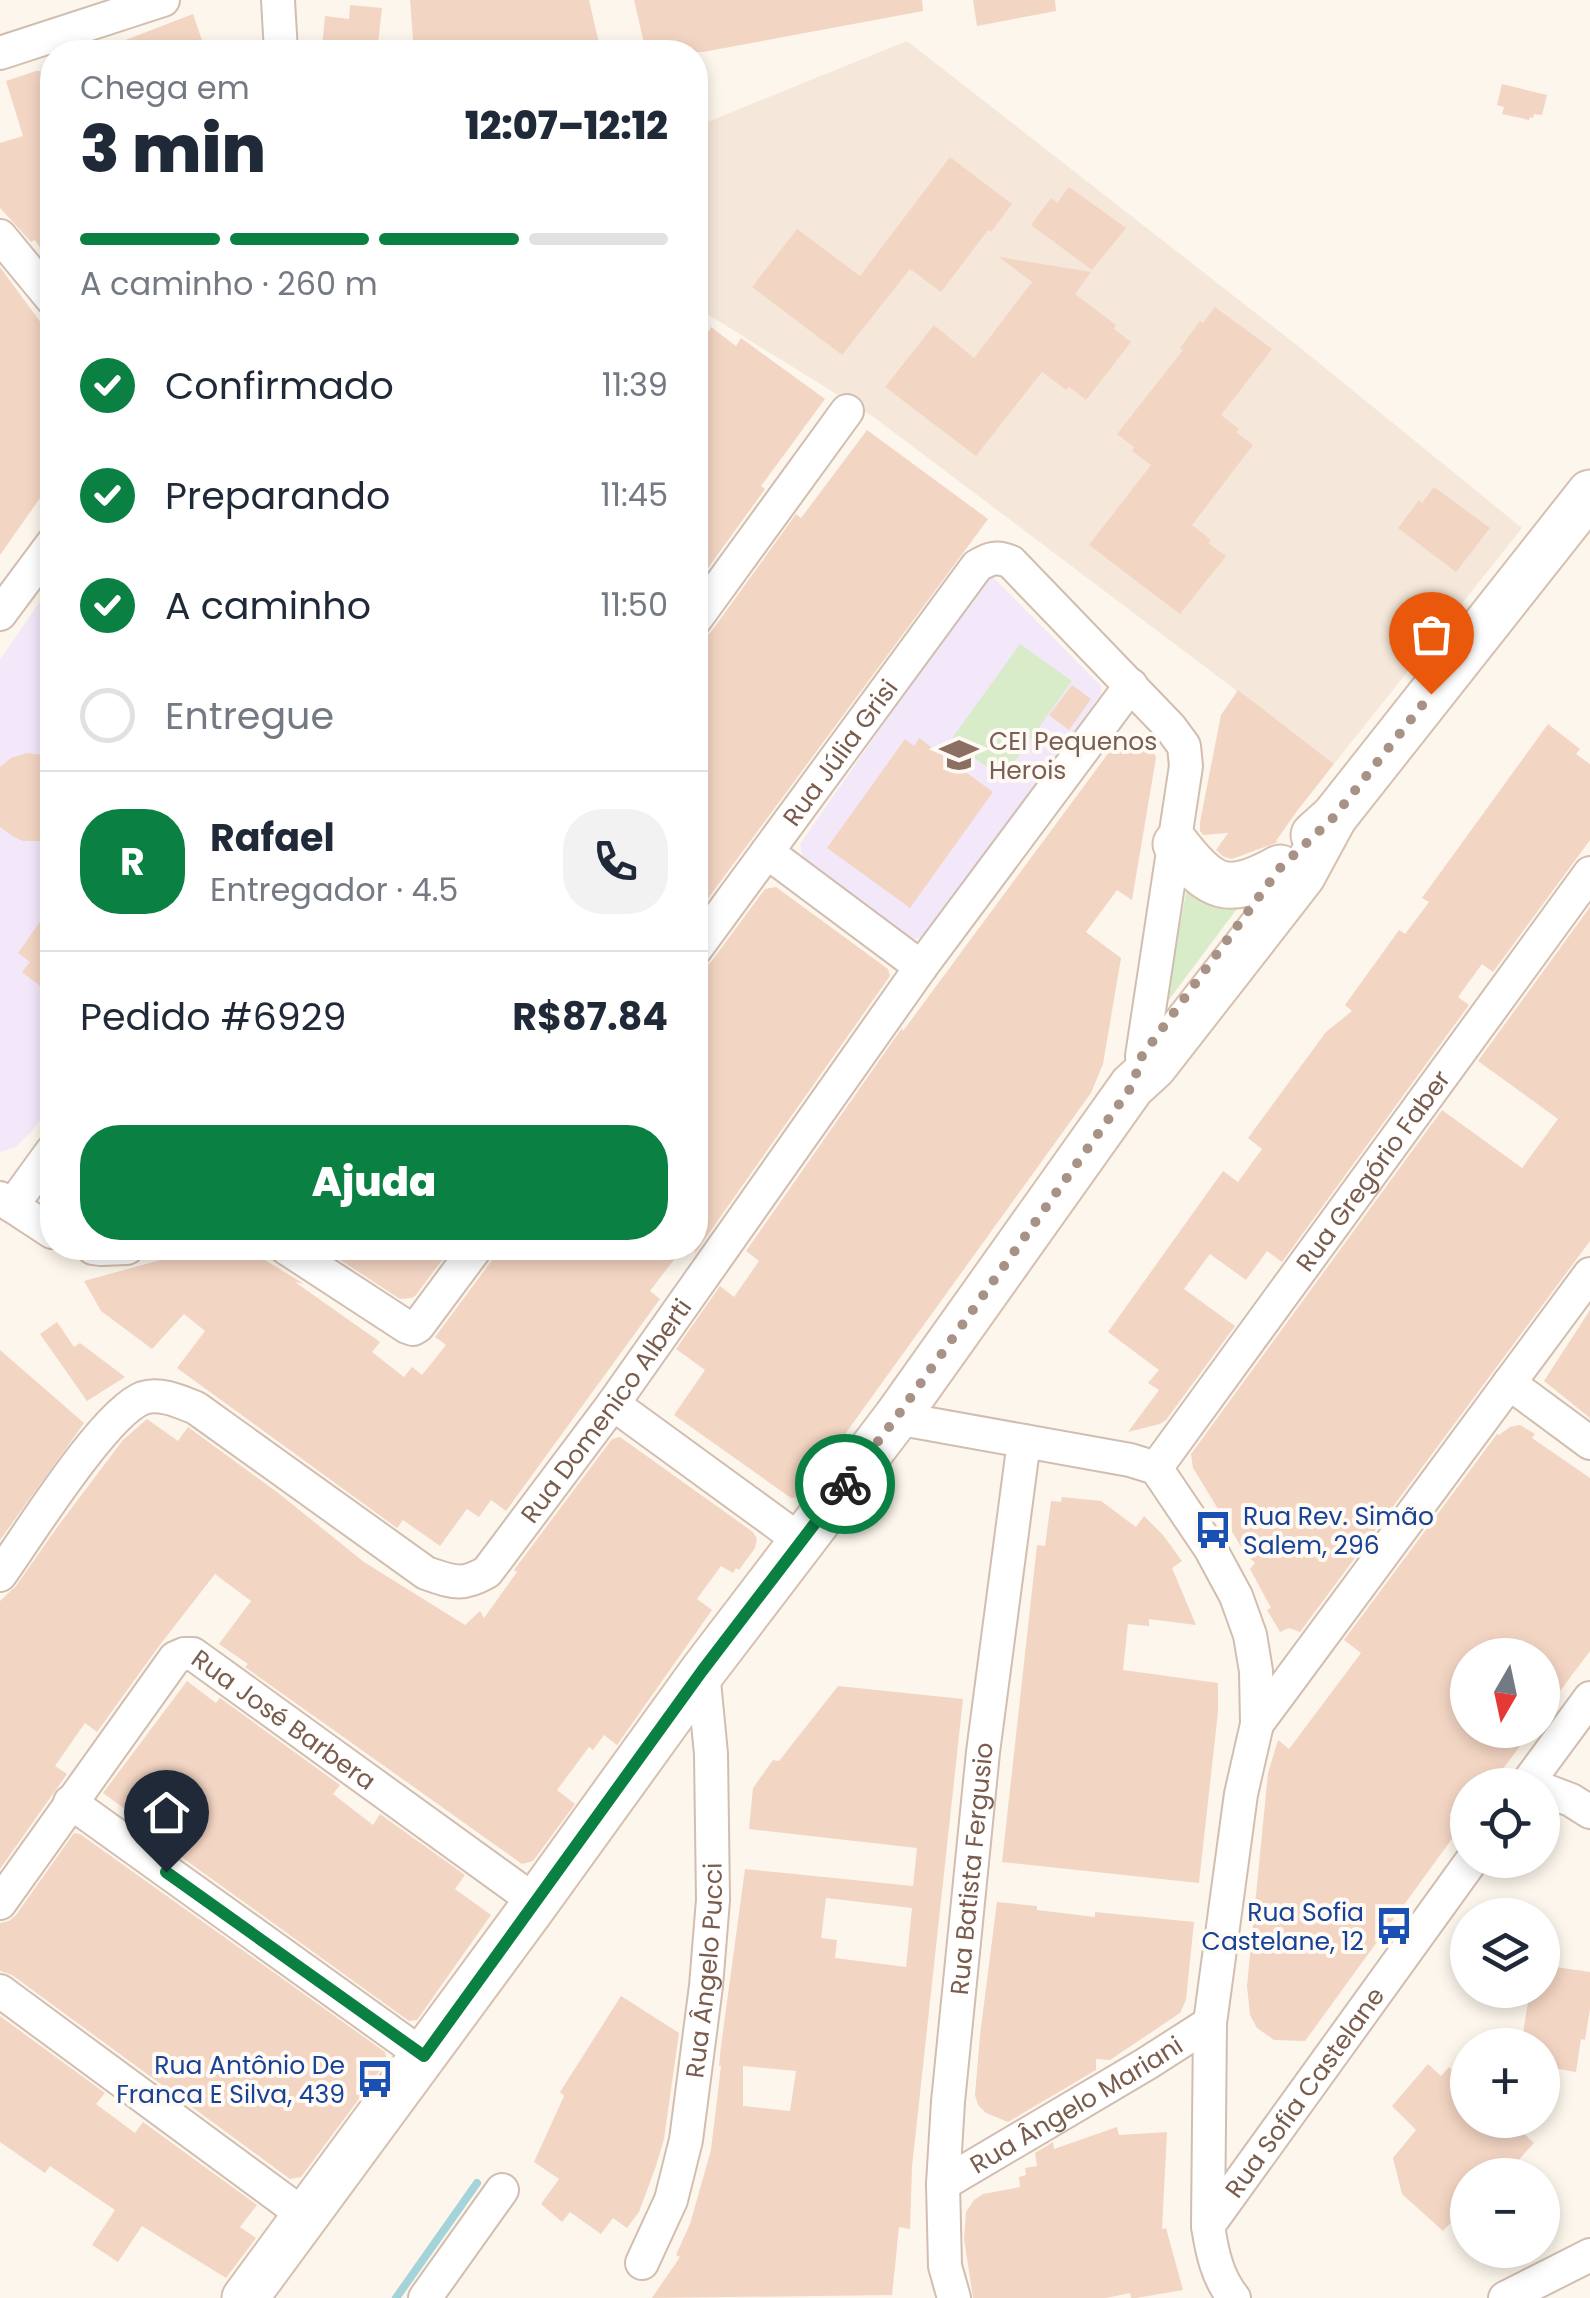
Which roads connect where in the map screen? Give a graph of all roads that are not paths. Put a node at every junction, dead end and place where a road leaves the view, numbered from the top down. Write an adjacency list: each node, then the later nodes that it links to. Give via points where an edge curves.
1 (163, 0): 3 (street)
2 (278, 0): 4 (street)
3 (123, 7): 5 (street)
4 (280, 40)
5 (0, 52)
6 (0, 236): 7 (street)
7 (40, 284)
8 (847, 412): 11 (street)
9 (1590, 492): 14 (main road)
10 (40, 560): 12 (street)
11 (708, 602)
12 (0, 614)
13 (1131, 686): 15 (street, via 1184,746); 16 (street, Rua Júlia Grisi, via 1011,562 990,558 977,566); 20 (street, Rua Domenico Alberti)
14 (1334, 817): 17 (main road); 21 (main road, via 1302,876)
15 (1176, 844): 17 (main road, via 1211,882 1252,883); 21 (street)
16 (767, 852): 19 (street, Rua Júlia Grisi); 20 (street)
17 (1280, 868): 21 (main road)
18 (1590, 874): 33 (street, Rua Gregório Faber)
19 (708, 932)
20 (921, 967): 29 (street, Rua Domenico Alberti)
21 (1143, 1069): 30 (main road)
22 (40, 1165): 23 (street)
23 (6, 1202): 24 (street)
24 (40, 1224)
25 (304, 1260): 26 (street, via 414,1328)
26 (467, 1260)
27 (1590, 1274): 28 (street)
28 (1510, 1383): 32 (street); 38 (street)
29 (613, 1404): 34 (street); 35 (street, Rua Domenico Alberti, via 487,1572 451,1581 426,1572 196,1408 145,1397 117,1416)
30 (896, 1418): 31 (street); 34 (main road)
31 (1024, 1441): 33 (street); 49 (street, Rua Batista Fergusio, via 983,1752)
32 (1590, 1442)
33 (1156, 1468): 38 (street, via 1236,1596 1256,1670)
34 (801, 1541): 36 (main road)
35 (0, 1575)
36 (702, 1671): 44 (main road); 54 (street, Rua Ângelo Pucci, via 714,1900 706,1986 686,2140 671,2200)
37 (1590, 1698): 39 (street)
38 (1257, 1724): 47 (street)
39 (1539, 1768)
40 (1560, 1796): 42 (street)
41 (70, 1802): 44 (street, Rua José Barbera, via 175,1658 194,1654); 45 (street, Rua José Barbera); 48 (street)
42 (1590, 1812)
43 (1459, 1878): 52 (street, Rua Sofia Castelane)
44 (536, 1902): 48 (main road)
45 (0, 1903)
46 (0, 1991): 51 (street)
47 (1210, 2022): 49 (street, Rua Ângelo Mariani); 52 (street)
48 (424, 2056): 51 (main road)
49 (943, 2184): 57 (street, Rua Batista Fergusio, via 945,2266)
50 (502, 2190): 56 (street)
51 (304, 2215): 55 (main road)
52 (1208, 2226): 58 (street, via 1212,2257)
53 (1590, 2255): 59 (street)
54 (642, 2263)
55 (245, 2298)
56 (425, 2298)
57 (954, 2298)
58 (1234, 2298)
59 (1505, 2298)

